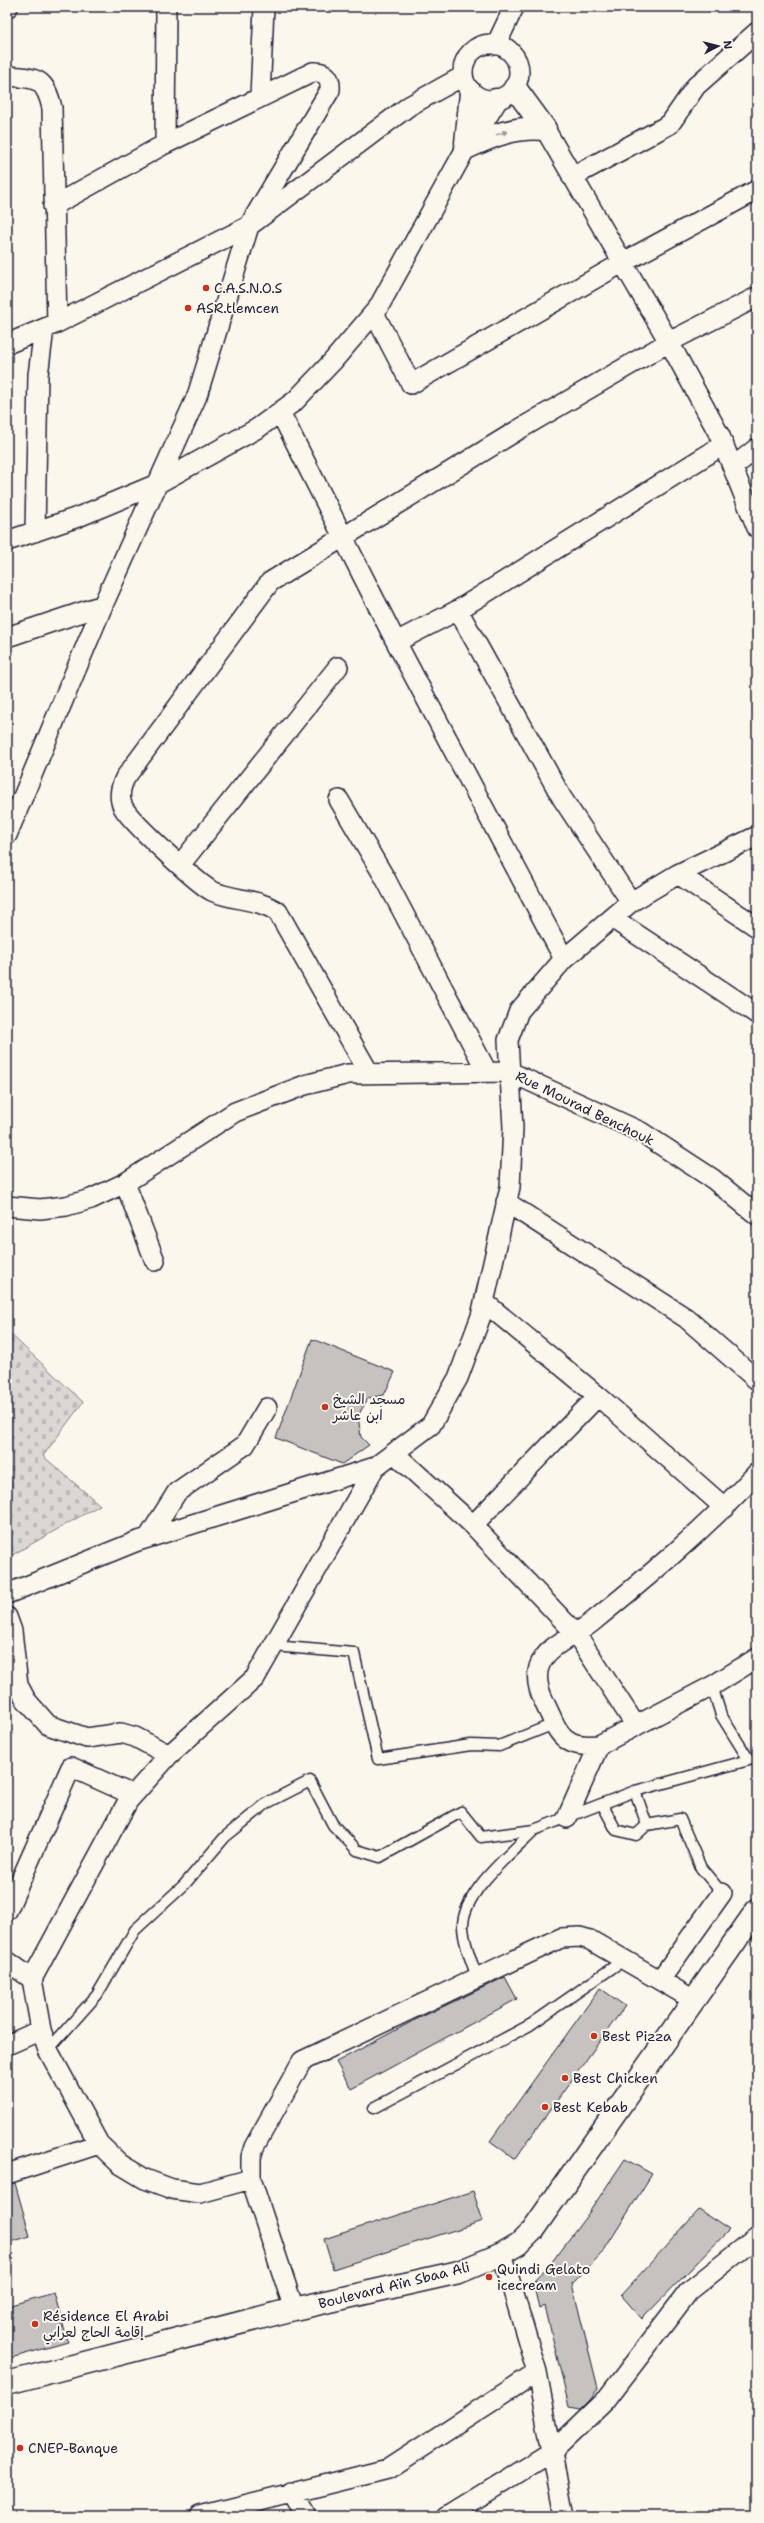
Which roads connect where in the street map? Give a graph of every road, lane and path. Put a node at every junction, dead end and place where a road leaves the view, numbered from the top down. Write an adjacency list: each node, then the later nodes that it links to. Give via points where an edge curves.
1 (166, 7): 12 (street)
2 (264, 7): 9 (street)
3 (514, 7): 5 (street)
4 (757, 32): 14 (street, via 696,86 670,124)
5 (496, 44): 7 (street, via 476,48 468,56 464,66); 8 (street, via 514,56 519,72)
6 (7, 76): 16 (street, via 33,78 43,84 48,93 52,108)
7 (467, 85): 10 (street, via 478,98); 13 (main road); 17 (street, via 409,106)
8 (515, 88): 10 (street, via 507,96); 11 (main road)
9 (260, 97): 12 (street); 17 (street, via 313,72 327,75 330,82 330,90)
10 (496, 100): 13 (main road)
11 (545, 129): 13 (main road, one-way to 11, via 516,129); 14 (street)
12 (165, 144): 16 (street)
13 (466, 148): 20 (street)
14 (572, 177): 18 (street)
15 (757, 190): 18 (street)
16 (53, 206): 21 (street)
17 (249, 226): 21 (street); 28 (street, via 197,396)
18 (622, 263): 20 (street, via 411,384); 22 (street)
19 (757, 297): 22 (street)
20 (374, 313): 24 (street, via 327,367)
21 (51, 326): 23 (street); 30 (street, via 38,375)
22 (669, 342): 25 (street); 31 (street, via 518,430)
23 (7, 344)
24 (280, 412): 28 (street, via 258,428); 31 (street)
25 (724, 445): 27 (street); 34 (street)
26 (757, 448): 27 (street)
27 (733, 467): 29 (street)
28 (157, 484): 30 (street); 33 (street)
29 (757, 528)
30 (34, 532): 32 (street)
31 (344, 539): 36 (street); 41 (street, via 270,582 125,778 120,790 124,808)
32 (7, 541)
33 (103, 605): 35 (street); 39 (street)
34 (458, 610): 36 (street); 43 (street, via 562,798)
35 (7, 637)
36 (396, 642): 46 (street)
37 (338, 667): 41 (street)
38 (339, 800): 48 (street, via 385,878)
39 (7, 835)
40 (757, 836): 42 (street)
41 (180, 866): 50 (street, via 210,890 224,896 260,902 278,912)
42 (678, 874): 43 (street); 45 (street)
43 (631, 902): 44 (street)
44 (612, 918): 46 (street); 47 (street)
45 (757, 927)
46 (564, 960): 49 (street, via 519,1011 512,1025 508,1048)
47 (757, 1014)
48 (487, 1072): 49 (street); 50 (street)
49 (510, 1072): 52 (street, via 513,1128 510,1187); 54 (street, Rue Mourad Benchouk, via 641,1132 713,1179)
50 (369, 1073): 51 (street, via 348,1074 305,1085 235,1112)
51 (125, 1183): 53 (street, via 66,1206 40,1209); 55 (street)
52 (506, 1202): 56 (street); 57 (street, via 686,1318)
53 (7, 1206)
54 (757, 1215)
55 (155, 1261)
56 (484, 1302): 58 (street); 60 (street, via 458,1378 431,1424)
57 (757, 1380)
58 (598, 1396): 63 (street); 64 (street)
59 (268, 1408): 65 (street, via 245,1445 177,1492)
60 (394, 1453): 61 (street); 64 (street)
61 (375, 1467): 65 (street); 69 (street)
62 (757, 1473): 63 (street)
63 (725, 1508): 68 (street, via 662,1566)
64 (473, 1525): 68 (street)
65 (148, 1538): 66 (street)
66 (7, 1594)
67 (7, 1617): 75 (street, via 12,1631 18,1685 26,1700 48,1726 87,1738 121,1733 135,1737)
68 (577, 1635): 72 (street, via 549,1651 540,1667 538,1686); 73 (street)
69 (274, 1646): 72 (lane, via 354,1653 378,1759 471,1745 499,1746); 75 (street, via 255,1678)
70 (757, 1658): 71 (street)
71 (712, 1686): 73 (street); 76 (lane, via 721,1715 749,1760)
72 (554, 1724): 74 (street, via 567,1740 579,1747)
73 (636, 1726): 74 (street)
74 (599, 1745): 79 (street)
75 (170, 1755): 77 (street)
76 (635, 1791): 78 (lane); 80 (lane)
77 (133, 1795): 84 (street, via 71,1767); 88 (street)
78 (602, 1804): 79 (lane); 80 (lane, via 616,1830 636,1835)
79 (567, 1818): 81 (lane)
80 (647, 1825): 82 (lane, via 680,1819 701,1868)
81 (534, 1830): 87 (lane, via 481,1885 467,1908 463,1926 467,1950); 93 (lane, via 481,1837 461,1812 380,1857 357,1850 333,1825 310,1781 268,1803 225,1837 184,1885 135,1930 97,1995)
82 (722, 1893): 89 (street)
83 (757, 1910): 90 (main road, Boulevard Aïn Sbaa Ali)
84 (7, 1911)
85 (624, 1959): 87 (street, via 590,1940 561,1938); 89 (street); 94 (lane, via 530,2024)
86 (7, 1961): 88 (street)
87 (477, 1977): 97 (street, via 302,2061 254,2147 251,2157)
88 (32, 1979): 91 (street)
89 (660, 1980): 90 (street)
90 (694, 2000): 99 (main road, Boulevard Aïn Sbaa Ali, via 532,2231 519,2244)
91 (41, 2030): 92 (street); 93 (street)
92 (7, 2045)
93 (48, 2050): 95 (street)
94 (374, 2108)
95 (99, 2144): 96 (street); 97 (street, via 120,2164 138,2175 172,2189 200,2193)
96 (7, 2174)
97 (251, 2179): 100 (street)
98 (757, 2238): 103 (street, via 689,2290 605,2400)
99 (502, 2254): 100 (main road, Boulevard Aïn Sbaa Ali, via 459,2272); 101 (street)
100 (294, 2309): 102 (main road, Boulevard Aïn Sbaa Ali)
101 (538, 2372): 103 (street); 104 (street, via 388,2469)
102 (7, 2383)
103 (552, 2452): 107 (street); 108 (street)
104 (291, 2492): 105 (street); 106 (street)
105 (200, 2516)
106 (306, 2516)
107 (448, 2516)
108 (564, 2516)

